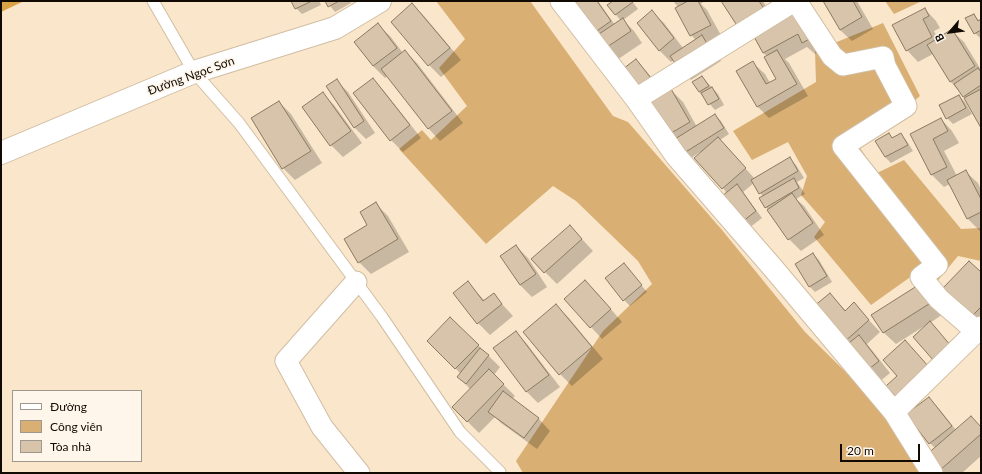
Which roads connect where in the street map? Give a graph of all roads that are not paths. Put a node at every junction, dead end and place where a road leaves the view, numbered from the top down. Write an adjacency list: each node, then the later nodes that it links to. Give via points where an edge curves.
1 (153, 1): 5 (lane)
2 (380, 1): 5 (main road, Đường Ngọc Sơn, via 335,28)
3 (561, 1): 6 (street)
4 (795, 1): 6 (street); 9 (street, via 832,56 843,65 884,57 885,66 906,106 843,146 937,265 921,277 939,299)
5 (194, 72): 7 (main road, Đường Ngọc Sơn); 8 (lane, via 239,123)
6 (636, 99): 10 (street, via 676,156)
7 (1, 153)
8 (356, 282): 12 (street, via 286,361 322,428); 13 (lane, via 460,432 500,472)
9 (980, 328): 10 (street)
10 (894, 412): 11 (street)
11 (930, 472)
12 (359, 473)
13 (498, 473)

